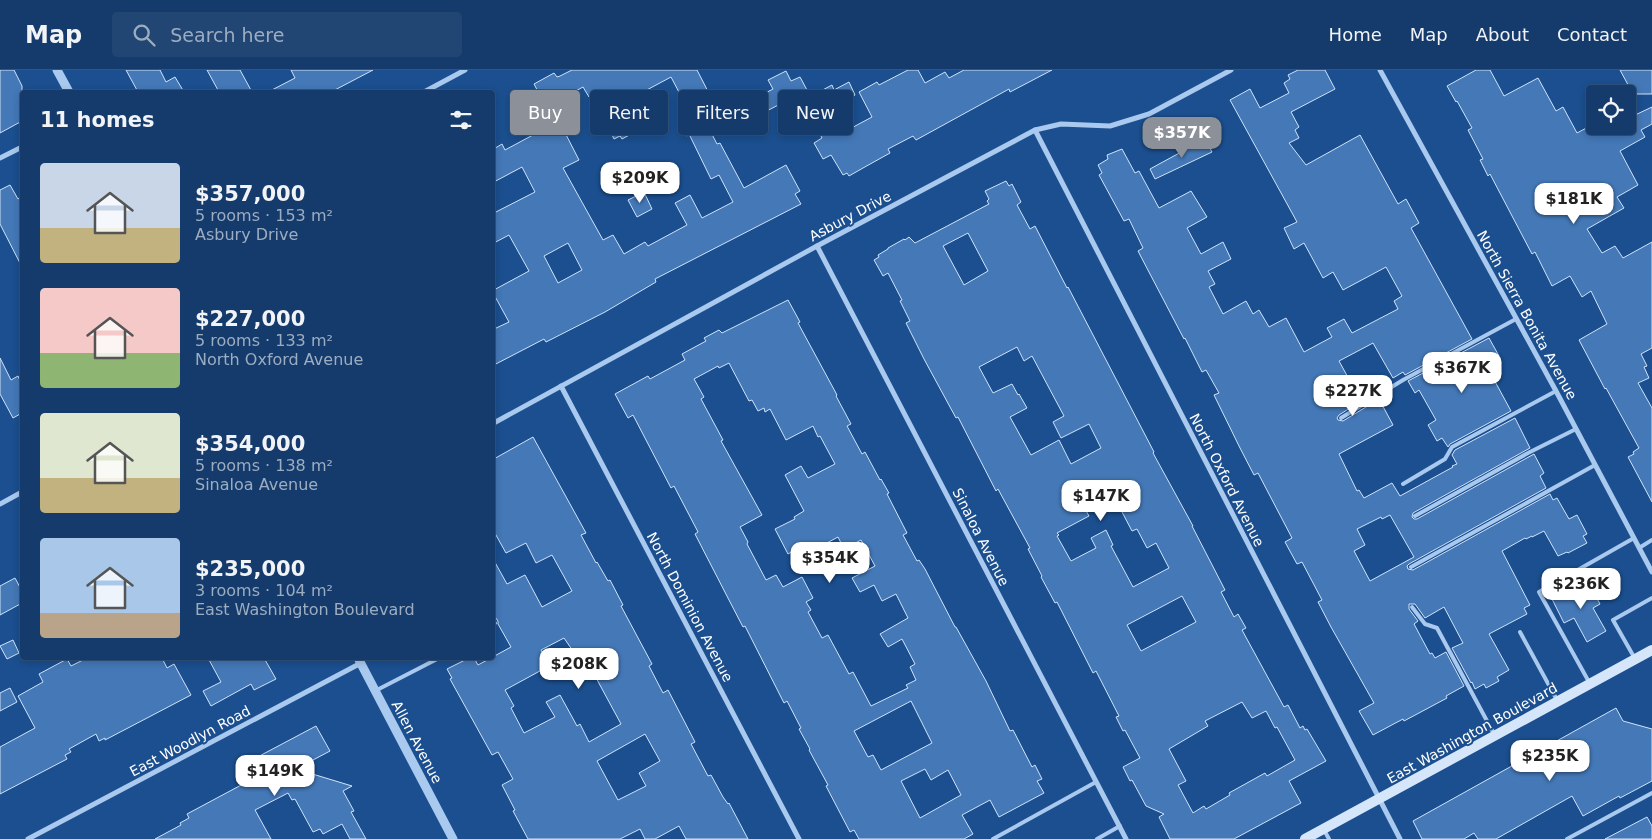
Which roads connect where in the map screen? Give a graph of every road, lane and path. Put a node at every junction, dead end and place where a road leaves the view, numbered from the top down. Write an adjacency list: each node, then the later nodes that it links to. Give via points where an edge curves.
1 (57, 70): 5 (street)
2 (465, 70): 6 (street)
3 (1231, 70): 7 (street, Asbury Drive, via 1149,114 1110,126 1061,124)
4 (1380, 70): 11 (street, North Sierra Bonita Avenue)
5 (68, 90)
6 (428, 90)
7 (1035, 130): 10 (street, Asbury Drive); 40 (street, North Oxford Avenue)
8 (20, 148): 9 (street)
9 (0, 158)
10 (816, 246): 12 (street, Asbury Drive); 38 (street, Sinaloa Avenue)
11 (1516, 319): 13 (street, North Sierra Bonita Avenue); 14 (lane)
12 (561, 386): 15 (street, Asbury Drive); 45 (street, North Dominion Avenue)
13 (1556, 391): 16 (street, North Sierra Bonita Avenue); 18 (lane, via 1452,447 1445,459)
14 (1340, 418)
15 (495, 422)
16 (1576, 429): 17 (street, North Sierra Bonita Avenue); 21 (lane)
17 (1595, 465): 22 (street, North Sierra Bonita Avenue); 25 (lane)
18 (1403, 484)
19 (20, 493): 20 (street)
20 (0, 504)
21 (1415, 516)
22 (1634, 538): 24 (street, North Sierra Bonita Avenue); 34 (lane, via 1539,592)
23 (1652, 540): 24 (lane)
24 (1639, 548): 26 (street, North Sierra Bonita Avenue)
25 (1411, 567)
26 (1652, 572)
27 (1652, 598): 31 (lane, via 1613,620)
28 (1412, 607): 37 (lane, via 1425,624 1437,628)
29 (1520, 632): 36 (lane)
30 (1652, 650): 31 (main road, East Washington Boulevard)
31 (1635, 659): 34 (main road, East Washington Boulevard)
32 (360, 660): 35 (street, Allen Avenue); 43 (street, East Woodlyn Road)
33 (435, 660): 35 (lane)
34 (1590, 684): 36 (main road, East Washington Boulevard)
35 (376, 691): 44 (street, Allen Avenue)
36 (1558, 702): 37 (main road, East Washington Boulevard)
37 (1495, 736): 40 (main road, East Washington Boulevard)
38 (1096, 782): 41 (street, Sinaloa Avenue); 46 (lane)
39 (1652, 793): 52 (lane)
40 (1379, 799): 42 (main road, East Washington Boulevard); 51 (street, North Oxford Avenue)
41 (1120, 826): 47 (lane); 48 (street, Sinaloa Avenue)
42 (1323, 829): 49 (main road, East Washington Boulevard); 50 (lane)
43 (28, 839)
44 (452, 839)
45 (799, 839)
46 (993, 839)
47 (1097, 839)
48 (1126, 839)
49 (1305, 839)
50 (1329, 839)
51 (1400, 839)
52 (1567, 839)

